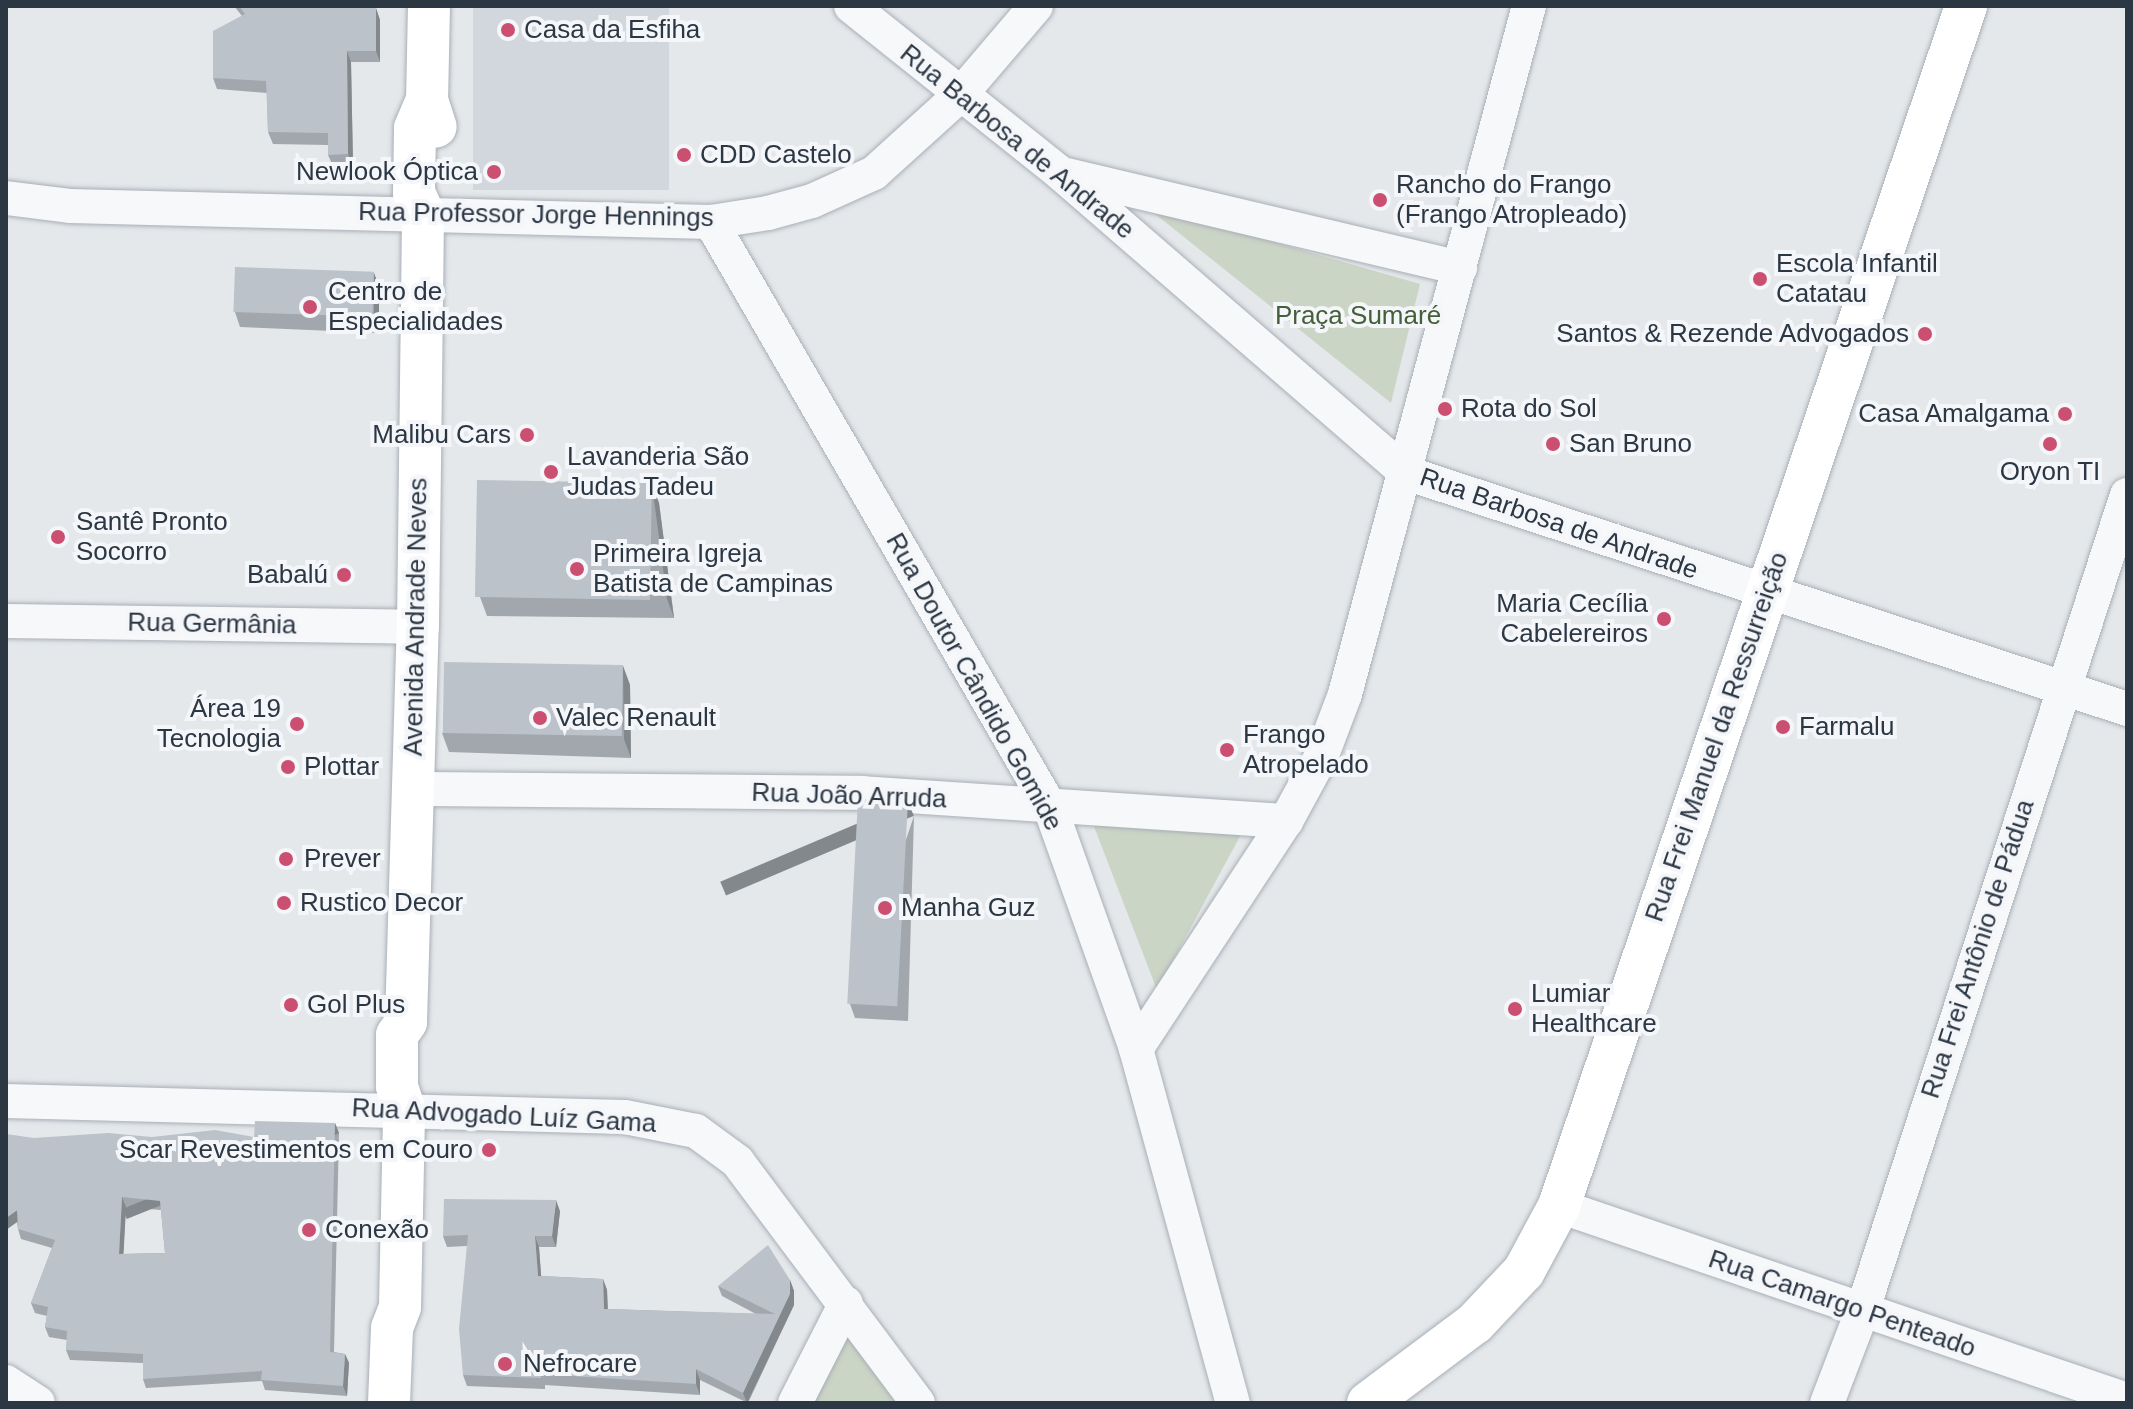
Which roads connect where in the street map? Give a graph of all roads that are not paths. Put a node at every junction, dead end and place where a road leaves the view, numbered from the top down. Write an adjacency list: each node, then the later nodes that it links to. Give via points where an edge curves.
1 (429, 6): 9 (main road, Avenida Andrade Neves, via 427,100 436,125 435,194)
2 (851, 6): 6 (street, Rua Barbosa de Andrade)
3 (1036, 6): 6 (street, Rua Professor Jorge Hennings)
4 (1529, 6): 11 (street)
5 (1966, 6): 14 (main road, Rua Frei Manuel da Ressurreição)
6 (960, 95): 7 (street, Rua Barbosa de Andrade); 10 (street, Rua Professor Jorge Hennings, via 874,173 812,201)
7 (1060, 173): 11 (street); 12 (street, Rua Barbosa de Andrade)
8 (6, 198): 9 (street, Rua Professor Jorge Hennings, via 70,206)
9 (423, 212): 10 (street, Rua Professor Jorge Hennings); 16 (main road, Avenida Andrade Neves)
10 (711, 222): 20 (street, Rua Doutor Cândido Gomide)
11 (1460, 268): 12 (street)
12 (1406, 473): 14 (street, Rua Barbosa de Andrade); 21 (street, via 1345,694 1322,755)
13 (2127, 495): 17 (street, Rua Frei Antônio de Pádua)
14 (1765, 593): 17 (street, Rua Barbosa de Andrade); 25 (main road, Rua Frei Manuel da Ressurreição)
15 (6, 621): 16 (street, Rua Germânia)
16 (418, 627): 19 (main road, Avenida Andrade Neves)
17 (2062, 687): 18 (street, Rua Barbosa de Andrade); 28 (street, Rua Frei Antônio de Pádua)
18 (2127, 709)
19 (412, 789): 20 (street, Rua João Arruda, via 862,793); 24 (main road, Avenida Andrade Neves, via 406,1022 417,1035 414,1089)
20 (1050, 807): 21 (street, Rua João Arruda); 22 (street, Rua Doutor Cândido Gomide)
21 (1286, 821): 22 (street)
22 (1136, 1049): 36 (street, Rua Doutor Cândido Gomide)
23 (6, 1101): 24 (street, Rua Advogado Luíz Gama)
24 (404, 1108): 26 (street, Rua Advogado Luíz Gama, via 625,1117 696,1131 737,1161); 27 (main road, Avenida Andrade Neves)
25 (1559, 1206): 28 (street, Rua Camargo Penteado); 37 (main road, Rua Frei Manuel da Ressurreição, via 1524,1271 1475,1323)
26 (846, 1303): 34 (street); 35 (street, Rua Advogado Luíz Gama)
27 (400, 1307): 32 (main road, Avenida Andrade Neves, via 392,1328); 33 (main road, Avenida Andrade Neves, via 411,1328)
28 (1862, 1312): 30 (street, Rua Camargo Penteado); 38 (street, Rua Frei Antônio de Pádua)
29 (6, 1382): 31 (street)
30 (2127, 1400)
31 (38, 1403)
32 (389, 1403)
33 (407, 1403)
34 (795, 1403)
35 (918, 1403)
36 (1233, 1403)
37 (1368, 1403)
38 (1827, 1403)

